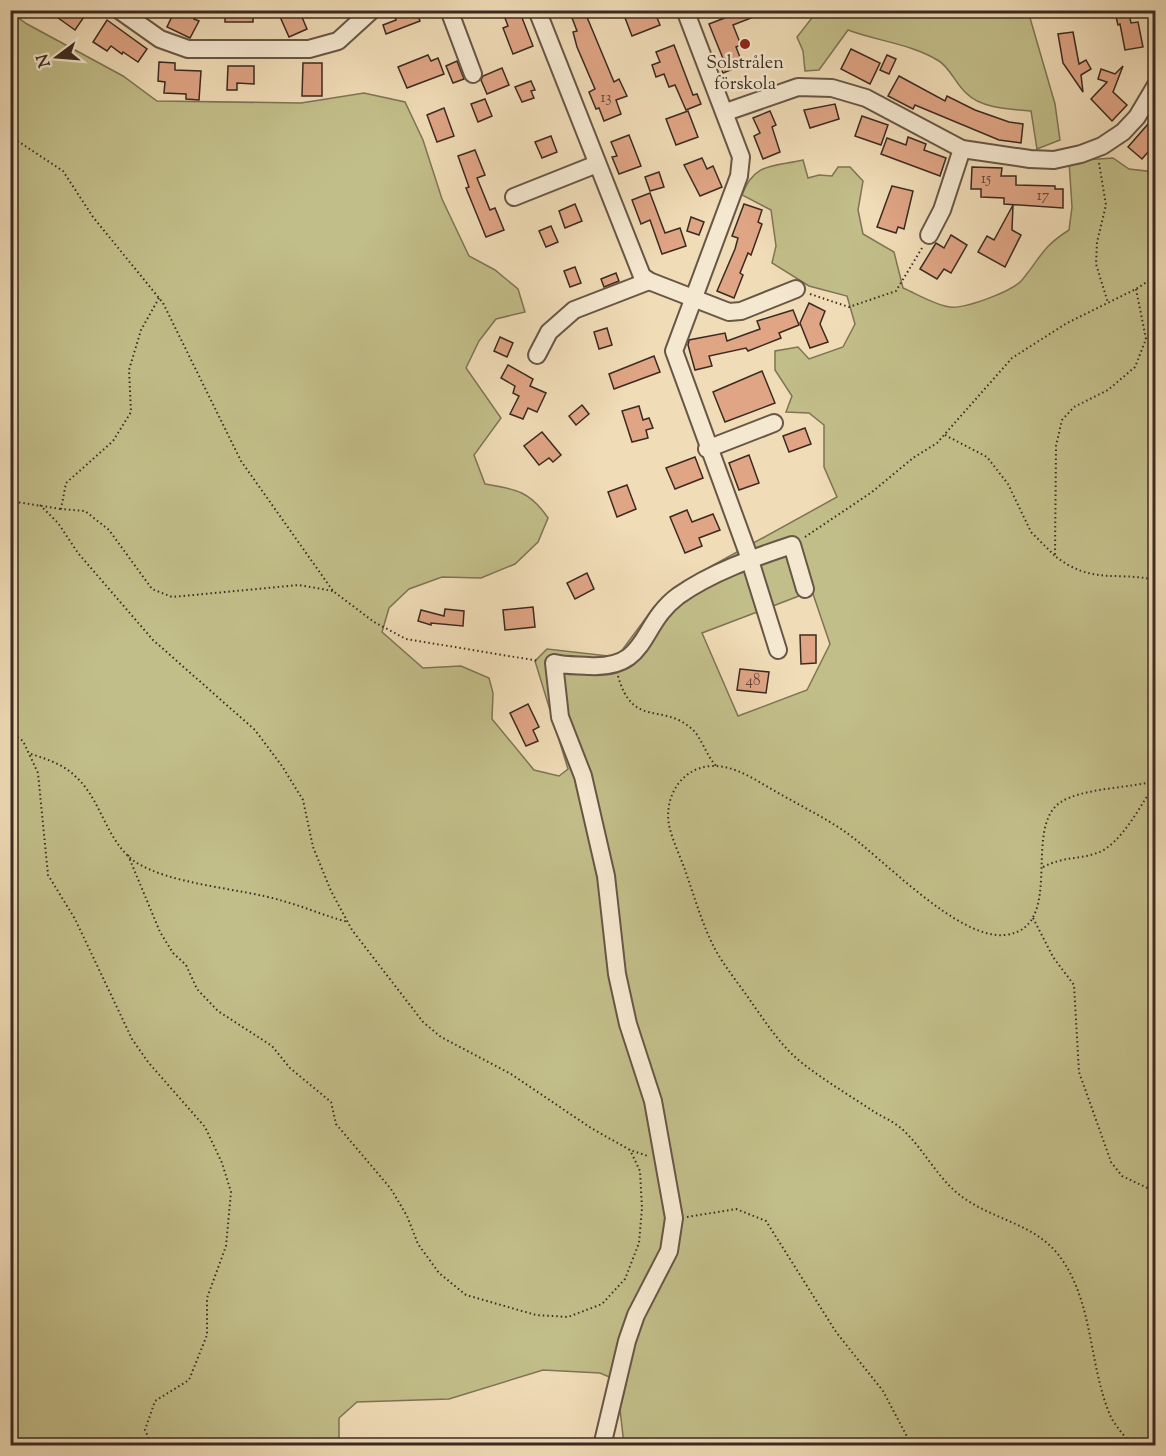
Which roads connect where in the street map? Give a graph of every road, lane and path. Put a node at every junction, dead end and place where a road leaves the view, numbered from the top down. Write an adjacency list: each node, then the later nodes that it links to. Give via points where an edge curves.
1 (119, 10): 2 (street, via 160,39 188,49 309,49 338,40)
2 (372, 10)
3 (449, 10): 6 (street)
4 (537, 10): 12 (street)
5 (685, 10): 8 (street)
6 (473, 75)
7 (1155, 85): 10 (street, via 1137,117 1123,132)
8 (726, 112): 11 (street, via 798,87 832,88 866,98); 19 (street, via 741,157 740,176)
9 (10, 136): 20 (path, via 63,171 93,217)
10 (1095, 148): 11 (street, via 1054,160); 21 (path, via 1106,205 1096,264)
11 (962, 149): 14 (street, via 942,210)
12 (597, 164): 13 (street); 16 (street, via 642,276)
13 (514, 197)
14 (929, 235): 17 (path, via 896,291 849,307)
15 (1155, 276): 18 (path)
16 (649, 282): 19 (street); 22 (street, via 574,310 549,332)
17 (796, 289): 19 (street, via 729,312)
18 (1136, 289): 21 (path); 30 (path, via 1146,339 1135,367 1108,390 1074,407 1062,420 1056,446)
19 (692, 297): 25 (street, via 674,351)
20 (159, 298): 28 (path, via 141,330 129,370 130,412 113,441 66,483); 34 (path, via 241,460)
21 (1108, 303): 24 (path, via 1067,323 1012,358)
22 (537, 355)
23 (774, 423): 25 (street)
24 (944, 434): 29 (path, via 872,492); 30 (path, via 987,457 1008,484 1031,532)
25 (707, 449): 31 (street)
26 (10, 501): 27 (path)
27 (40, 506): 28 (path); 45 (path, via 153,640 255,730 282,766 303,800 313,847)
28 (61, 509): 34 (path, via 85,511 109,530 152,589 172,597 299,585)
29 (792, 545): 31 (street); 33 (street)
30 (1054, 556): 32 (path, via 1070,568 1101,578)
31 (750, 560): 35 (street); 37 (street, via 669,603 631,657)
32 (1155, 580)
33 (805, 589)
34 (333, 591): 36 (path, via 374,622 406,639)
35 (778, 650)
36 (554, 663): 37 (street); 47 (street, via 560,717 583,776 606,876 617,974 628,1024 653,1101)
37 (615, 666): 40 (path, via 631,705 683,722 693,730 705,755)
38 (10, 732): 39 (path, via 23,741)
39 (29, 753): 42 (path, via 55,762 75,776); 50 (path, via 38,773 48,875 75,919 132,1038 205,1127 231,1192 226,1246 207,1298 207,1335 189,1380 155,1401 145,1430)
40 (717, 767): 44 (path, via 743,773 845,832 961,923 989,934 1005,935 1016,932); 53 (path, via 697,769 681,779 672,793 669,824 705,928 718,953 776,1038 799,1060 901,1129 962,1197 1042,1238 1058,1255 1078,1292 1111,1418)
41 (1155, 782): 43 (path, via 1131,822 1110,846 1098,853 1060,859); 43 (path, via 1083,793 1062,801 1044,825)
42 (128, 855): 45 (path, via 175,879 220,885); 46 (path, via 159,932 186,965 198,989 218,1011 272,1046 290,1068 331,1102 336,1124 391,1189 418,1244 439,1273 466,1295 536,1315 568,1317 602,1304 625,1279 639,1243 640,1171)
43 (1042, 867): 44 (path)
44 (1033, 918): 48 (path, via 1053,957 1074,986 1079,1072 1111,1162 1122,1176)
45 (348, 922): 46 (path, via 409,1005 441,1037 511,1074)
46 (630, 1150): 47 (path)
47 (665, 1162): 49 (street)
48 (1155, 1192)
49 (674, 1218): 51 (street, via 669,1251 627,1341); 52 (path, via 736,1209 766,1221 836,1332 883,1391)
50 (152, 1446)
51 (603, 1446)
52 (912, 1446)
53 (1132, 1446)

